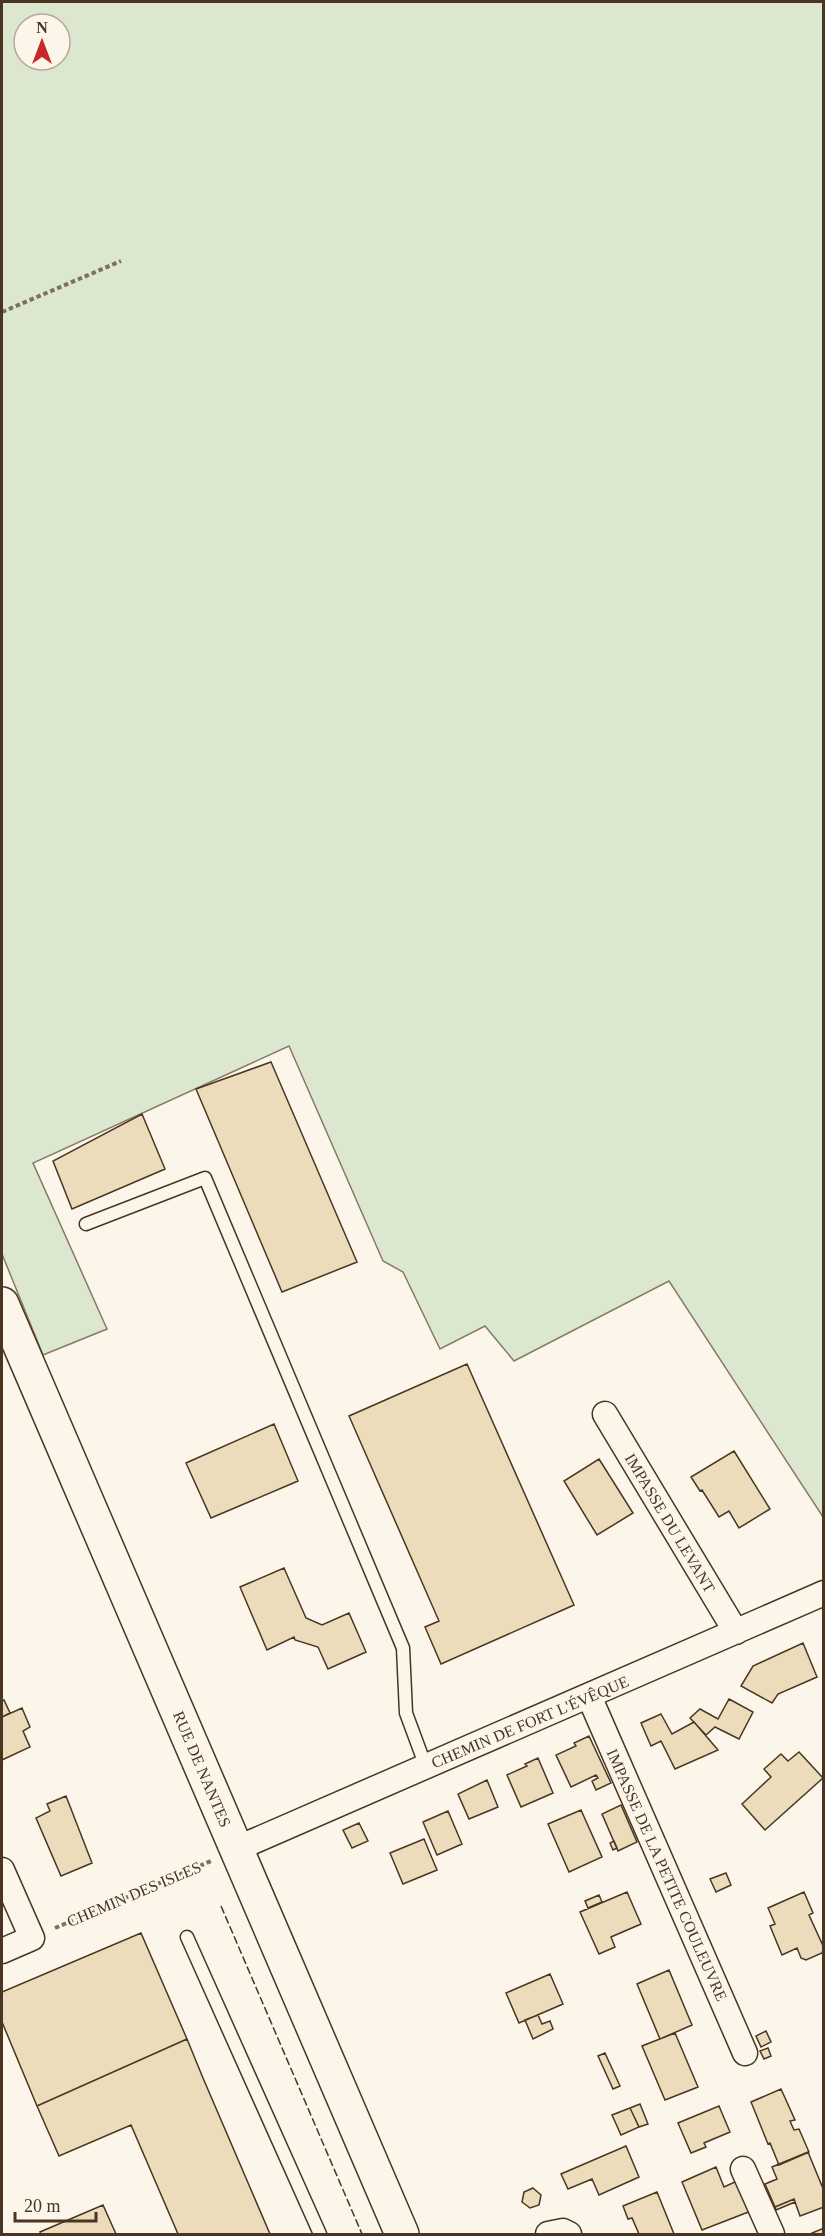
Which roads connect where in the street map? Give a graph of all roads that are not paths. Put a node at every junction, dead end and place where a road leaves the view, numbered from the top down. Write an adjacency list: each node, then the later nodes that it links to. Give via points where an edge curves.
1 (86, 1224): 7 (lane, via 205,1178 403,1648 406,1713)
2 (2, 1304): 8 (main road, RUE DE NANTES)
3 (605, 1414): 5 (street, IMPASSE DU LEVANT)
4 (824, 1593): 5 (street, CHEMIN DE FORT L'ÉVÊQUE)
5 (736, 1632): 6 (street, CHEMIN DE FORT L'ÉVÊQUE)
6 (589, 1696): 7 (street, CHEMIN DE FORT L'ÉVÊQUE); 12 (street, IMPASSE DE LA PETITE COULEUVRE)
7 (426, 1767): 8 (street, CHEMIN DE FORT L'ÉVÊQUE)
8 (237, 1851): 15 (main road, RUE DE NANTES)
9 (2, 1870): 11 (street, via 32,1938)
10 (187, 1937): 14 (lane)
11 (2, 1952)
12 (745, 2053)
13 (743, 2169): 18 (street)
14 (320, 2235)
15 (402, 2235)
16 (548, 2235): 17 (street, via 563,2231)
17 (570, 2235)
18 (772, 2235)

